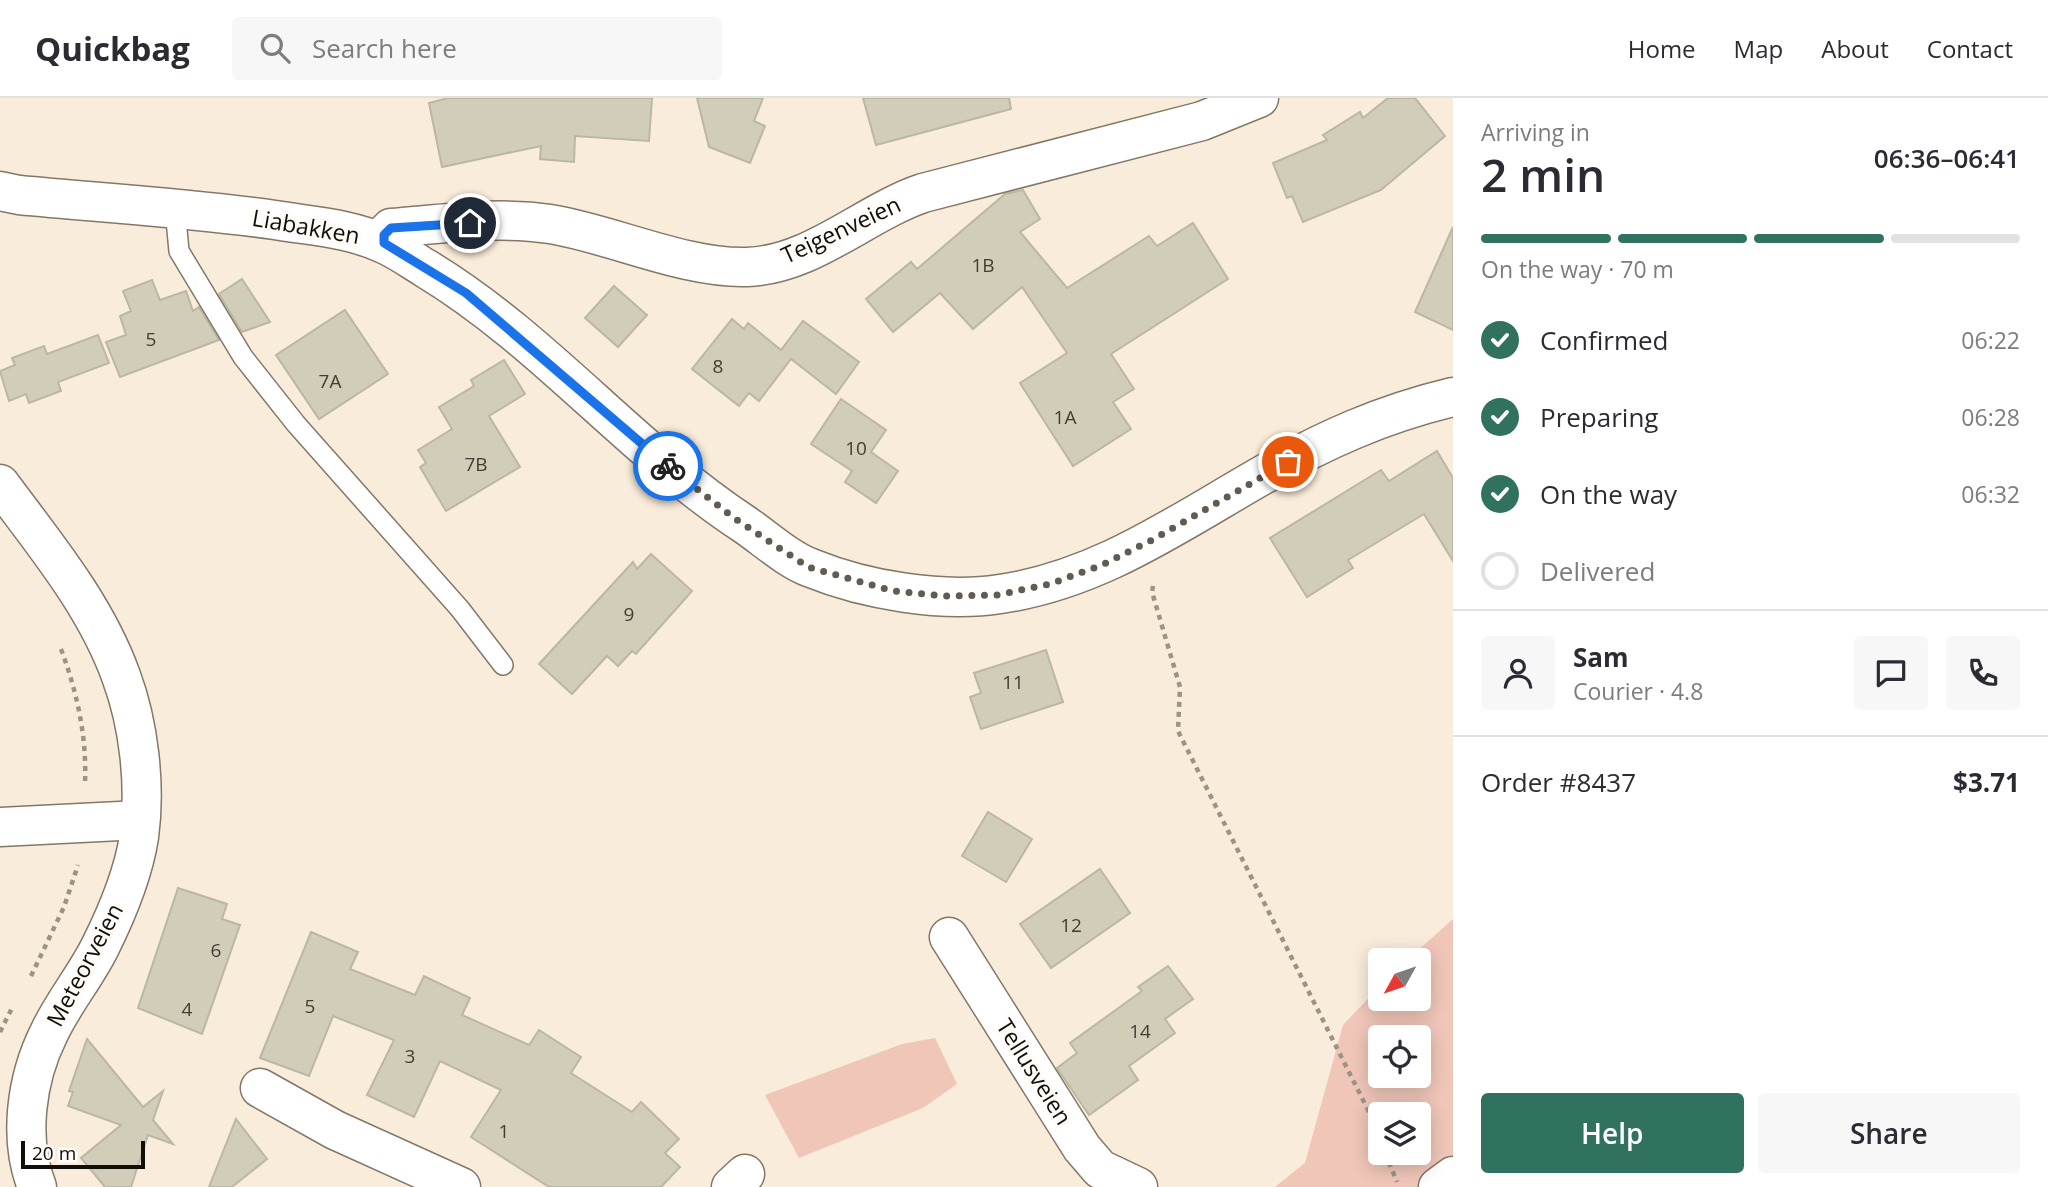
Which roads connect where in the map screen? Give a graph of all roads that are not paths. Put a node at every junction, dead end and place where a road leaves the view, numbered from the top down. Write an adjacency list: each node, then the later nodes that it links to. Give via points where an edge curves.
1 (1259, 98): 4 (street, Teigenveien, via 1202,121 923,193 808,251 747,267 702,262 536,223 391,228)
2 (0, 191): 3 (street, Liabakken)
3 (175, 209): 4 (street, Liabakken, via 340,230); 7 (lane, via 179,251 243,357)
4 (384, 243): 5 (street, Liabakken, via 466,293 686,482 808,567 893,591 997,595 1050,584 1137,547 1361,424)
5 (1453, 397)
6 (0, 484): 8 (street, Meteorveien, via 102,630 122,677 135,731)
7 (503, 665)
8 (140, 820): 9 (street); 13 (street, Meteorveien, via 125,887 100,948 49,1032 37,1061 26,1138)
9 (0, 827)
10 (949, 937): 15 (street, Tellusveien, via 1082,1148 1100,1169)
11 (260, 1088): 14 (street, via 335,1130)
12 (1453, 1176): 16 (street)
13 (37, 1187)
14 (461, 1187)
15 (1138, 1187)
16 (1438, 1187)

